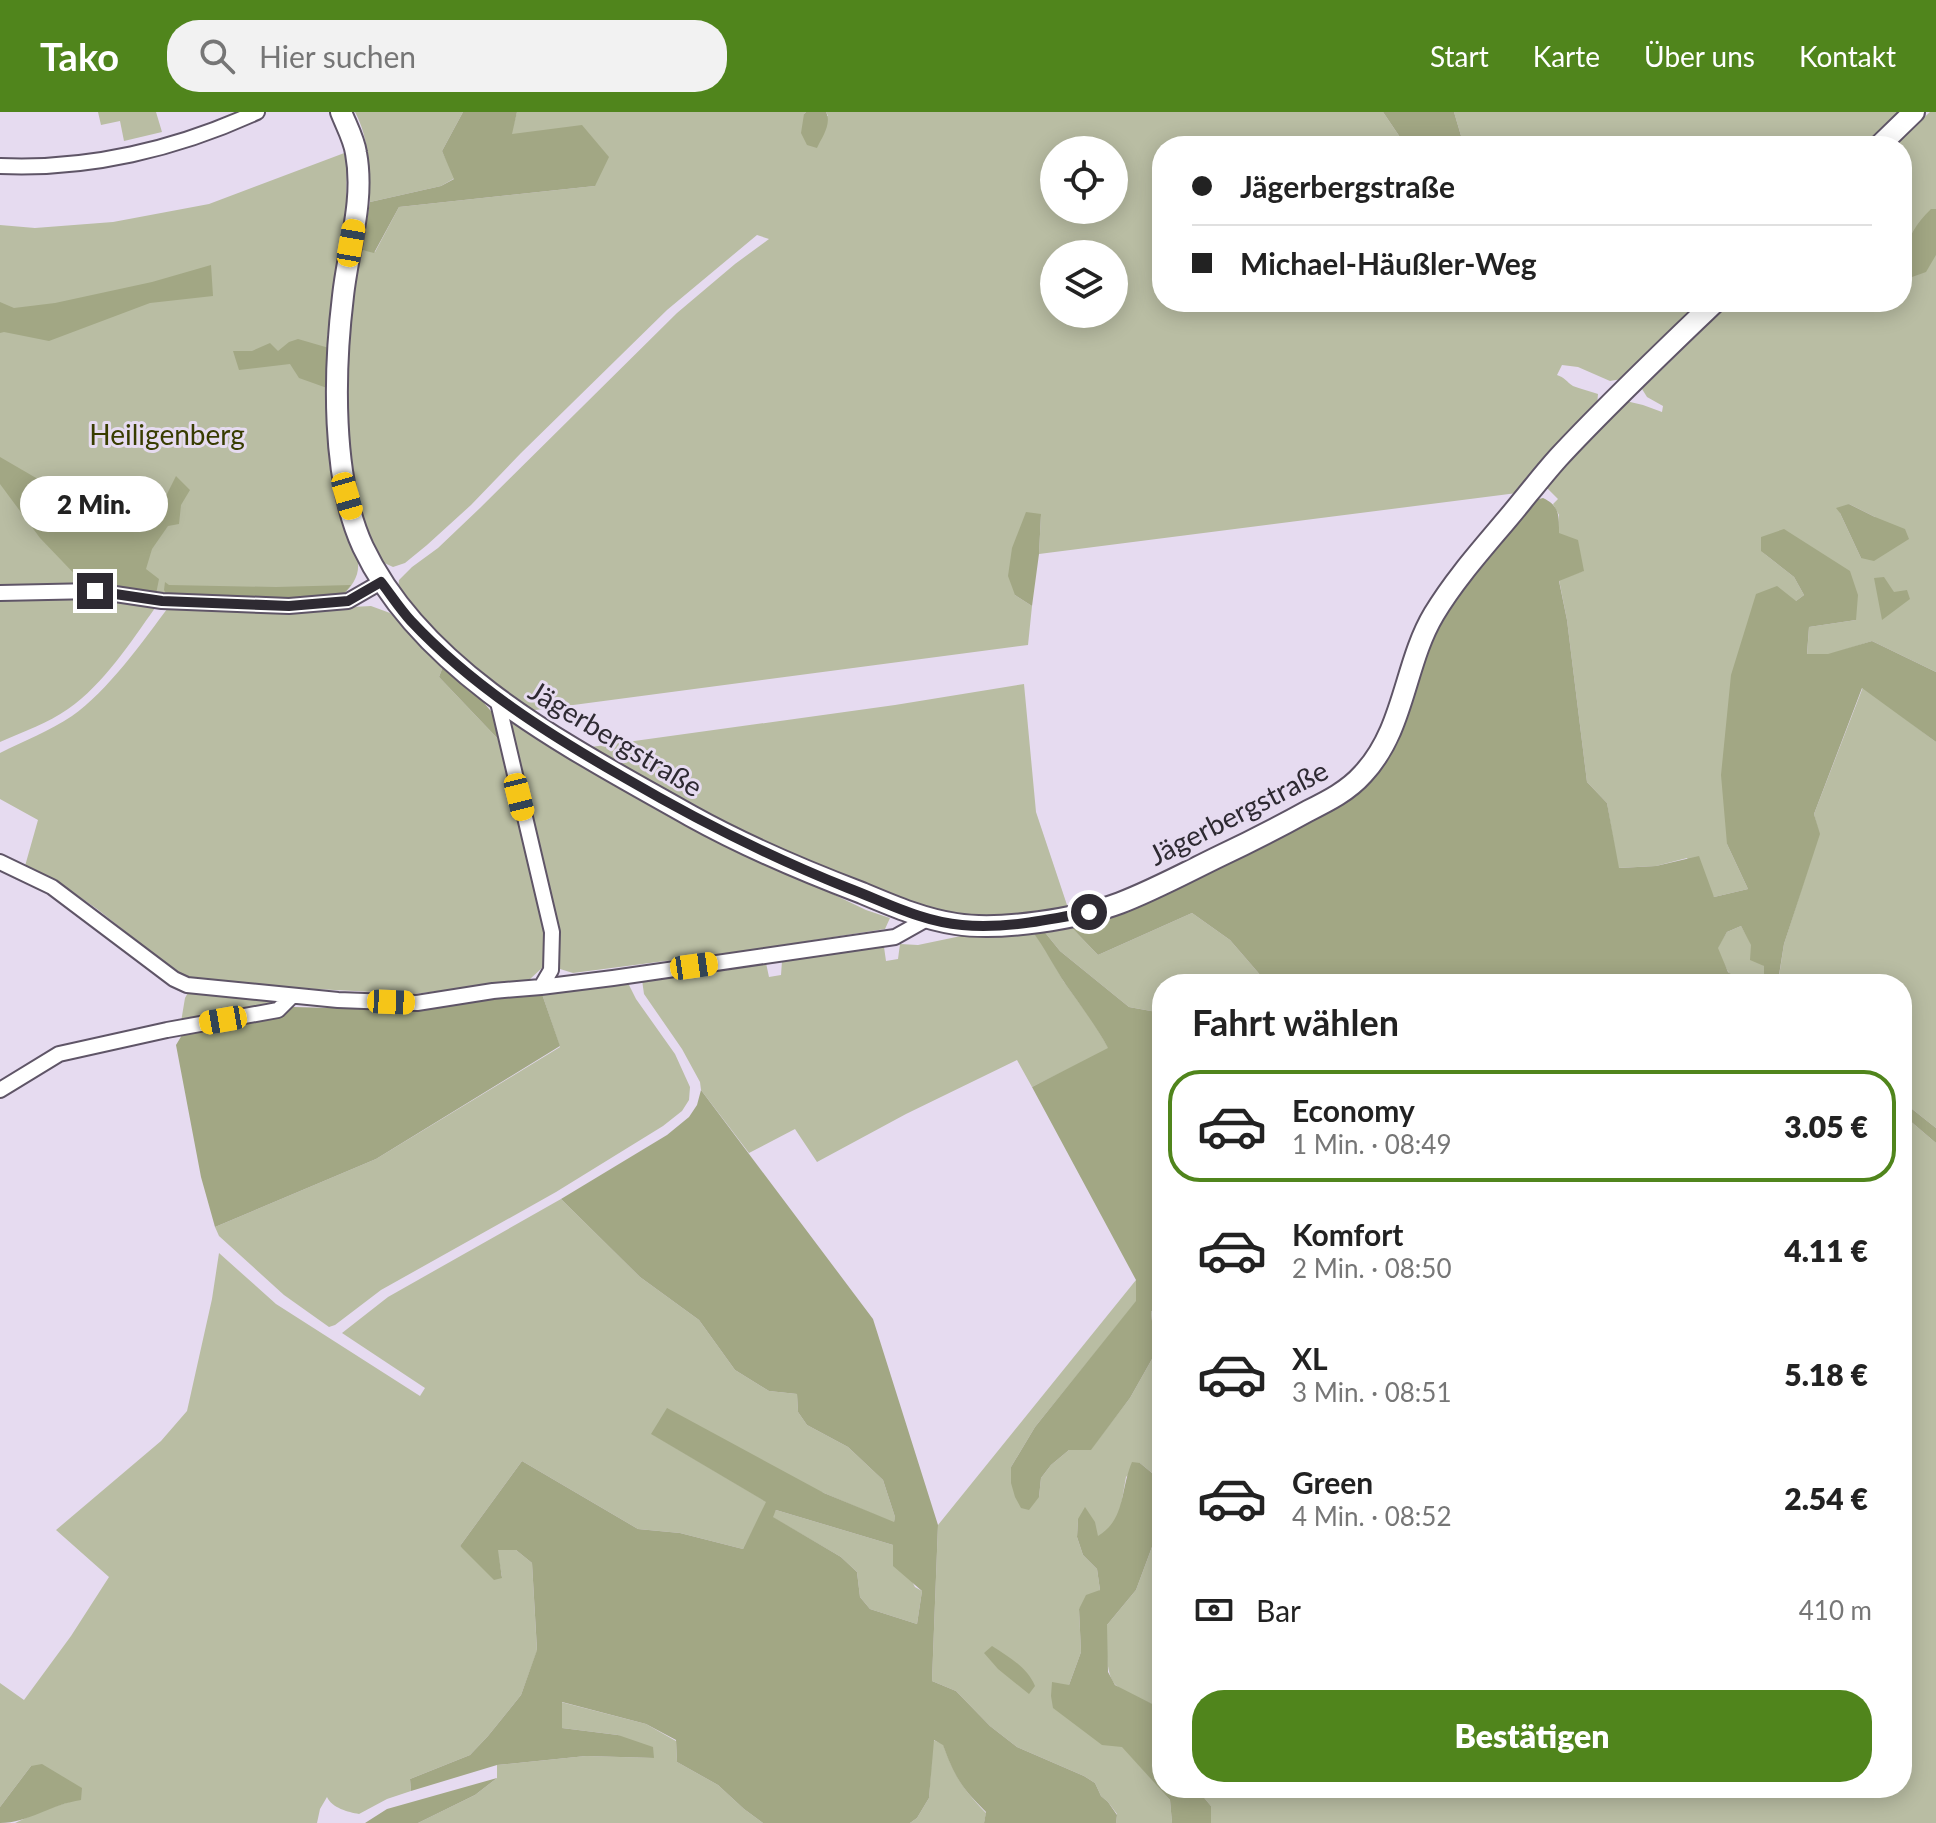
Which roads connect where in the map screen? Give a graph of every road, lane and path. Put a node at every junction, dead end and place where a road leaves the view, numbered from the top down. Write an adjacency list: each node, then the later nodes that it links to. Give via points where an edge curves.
1 (257, 112): 5 (street, via 151,150 102,161)
2 (341, 112): 7 (street, Jägerbergstraße, via 356,149 359,181 338,341 336,417 347,496 360,541)
3 (1914, 112): 4 (street)
4 (1889, 136)
5 (0, 166)
6 (1705, 312): 11 (street, Jägerbergstraße, via 1556,460 1482,549 1431,618 1391,732 1362,776 1340,794 1119,904 1005,925)
7 (381, 582): 8 (street, via 348,601 289,606 162,601 95,591); 9 (street, Jägerbergstraße, via 436,646)
8 (0, 593)
9 (497, 698): 11 (street, Jägerbergstraße, via 704,823); 12 (street, Jägerbergstraße, via 552,932 551,970)
10 (0, 862): 13 (street, via 52,887 187,985)
11 (927, 919): 12 (street, via 895,937)
12 (541, 987): 13 (street, via 417,1003)
13 (292, 996): 14 (street, via 278,1010 59,1054)
14 (0, 1090)

